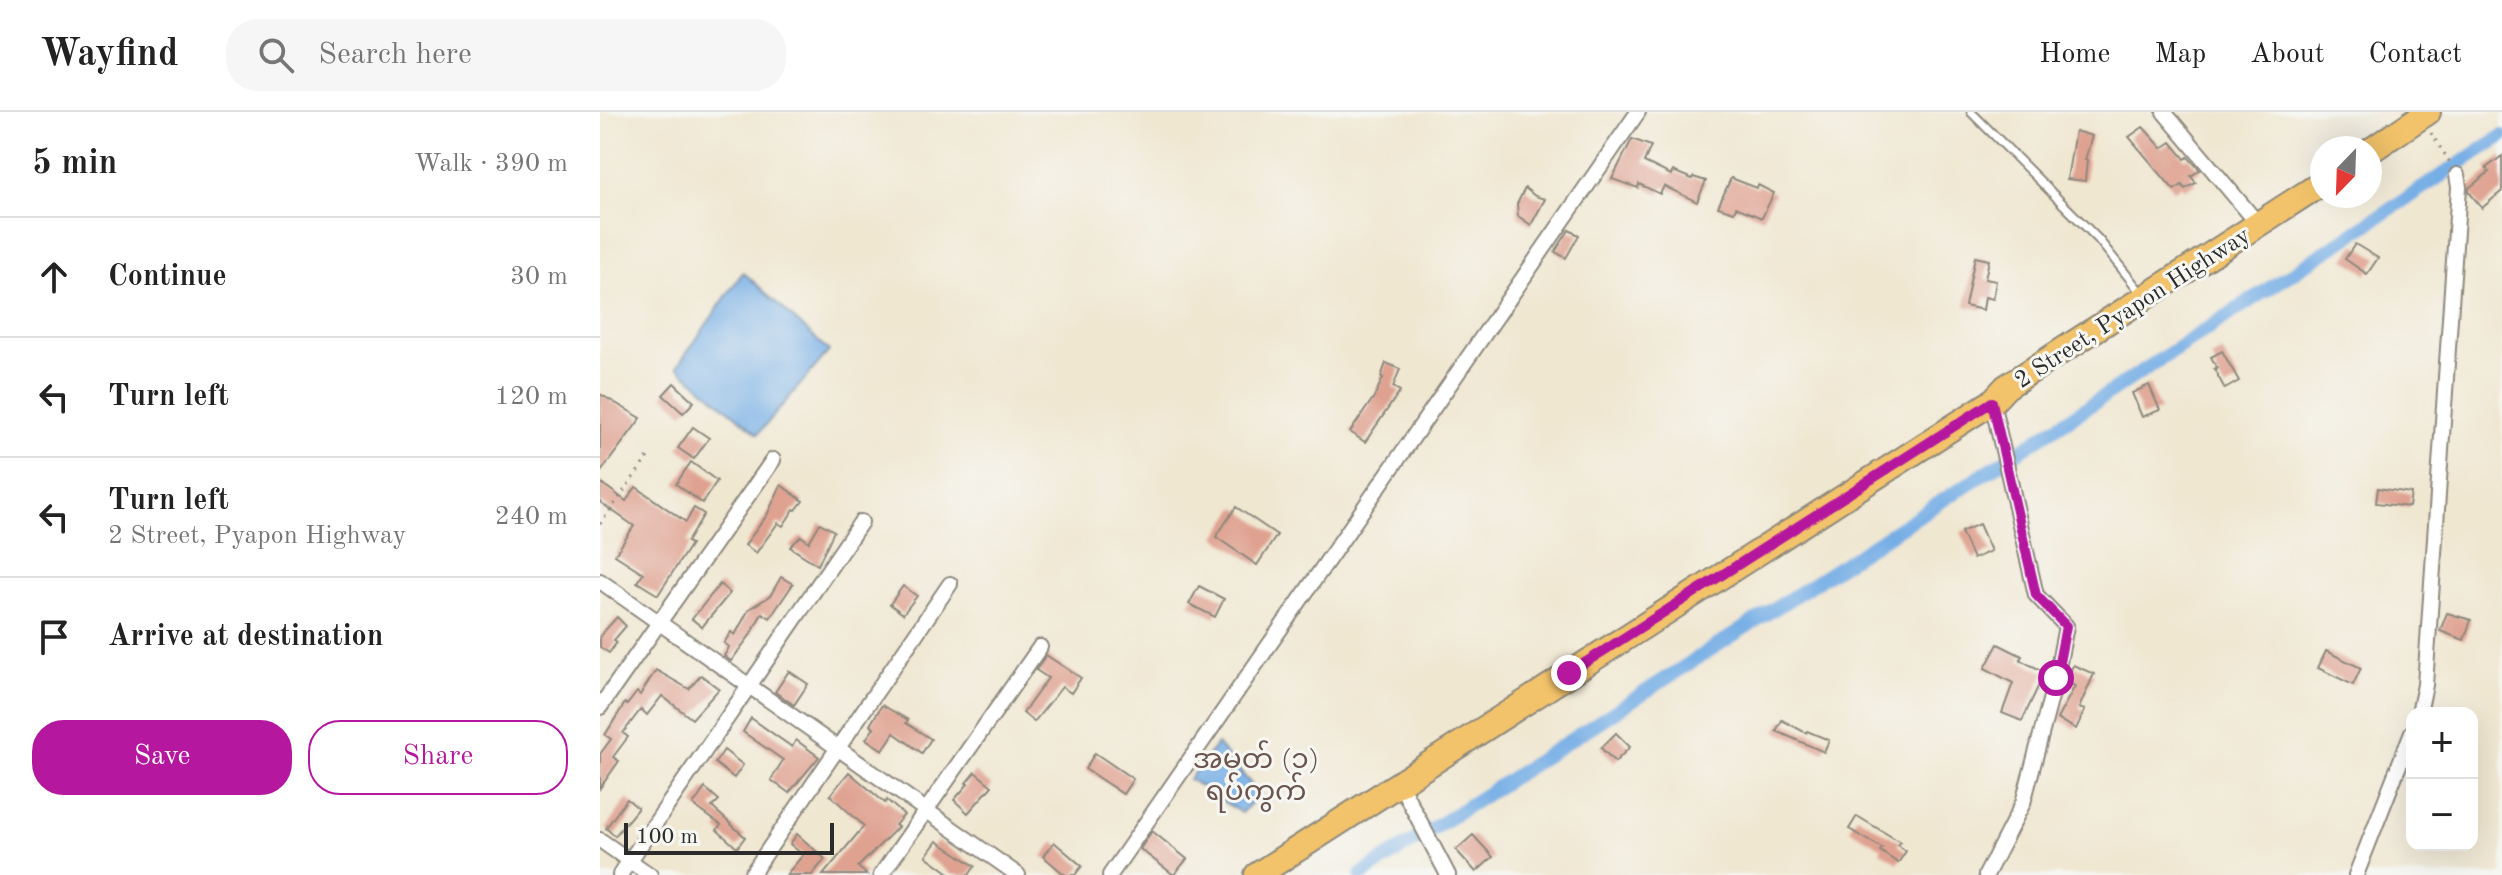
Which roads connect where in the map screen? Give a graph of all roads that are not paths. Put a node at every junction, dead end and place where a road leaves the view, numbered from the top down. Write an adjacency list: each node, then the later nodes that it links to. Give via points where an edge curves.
1 (1638, 112): 31 (street)
2 (1971, 112): 9 (lane, via 2098,239)
3 (2164, 112): 8 (street)
4 (2424, 115): 5 (main road)
5 (2382, 143)
6 (2457, 175): 19 (street)
7 (2310, 191): 8 (main road, 2 Street, Pyapon Highway)
8 (2259, 225): 9 (main road, 2 Street, Pyapon Highway)
9 (2145, 298): 10 (main road, 2 Street, Pyapon Highway, via 2006,387)
10 (1992, 402): 22 (main road, 2 Street, Pyapon Highway); 34 (street, via 2036,595 2066,626 2023,803)
11 (773, 460): 15 (street)
12 (861, 522): 17 (street)
13 (600, 581): 15 (street)
14 (950, 584): 21 (street)
15 (659, 623): 17 (street); 18 (street)
16 (1040, 647): 23 (street)
17 (749, 688): 21 (street); 25 (street)
18 (600, 707)
19 (2420, 707)
20 (2406, 747): 35 (street)
21 (837, 749): 23 (street); 28 (street)
22 (1399, 782): 32 (main road, 2 Street, Pyapon Highway); 33 (street)
23 (926, 811): 29 (street); 30 (street)
24 (600, 840): 25 (street)
25 (630, 861): 26 (street); 27 (street)
26 (620, 875)
27 (650, 875)
28 (751, 875)
29 (881, 875)
30 (1018, 875)
31 (1110, 875)
32 (1257, 875)
33 (1448, 875)
34 (1986, 875)
35 (2356, 875)

